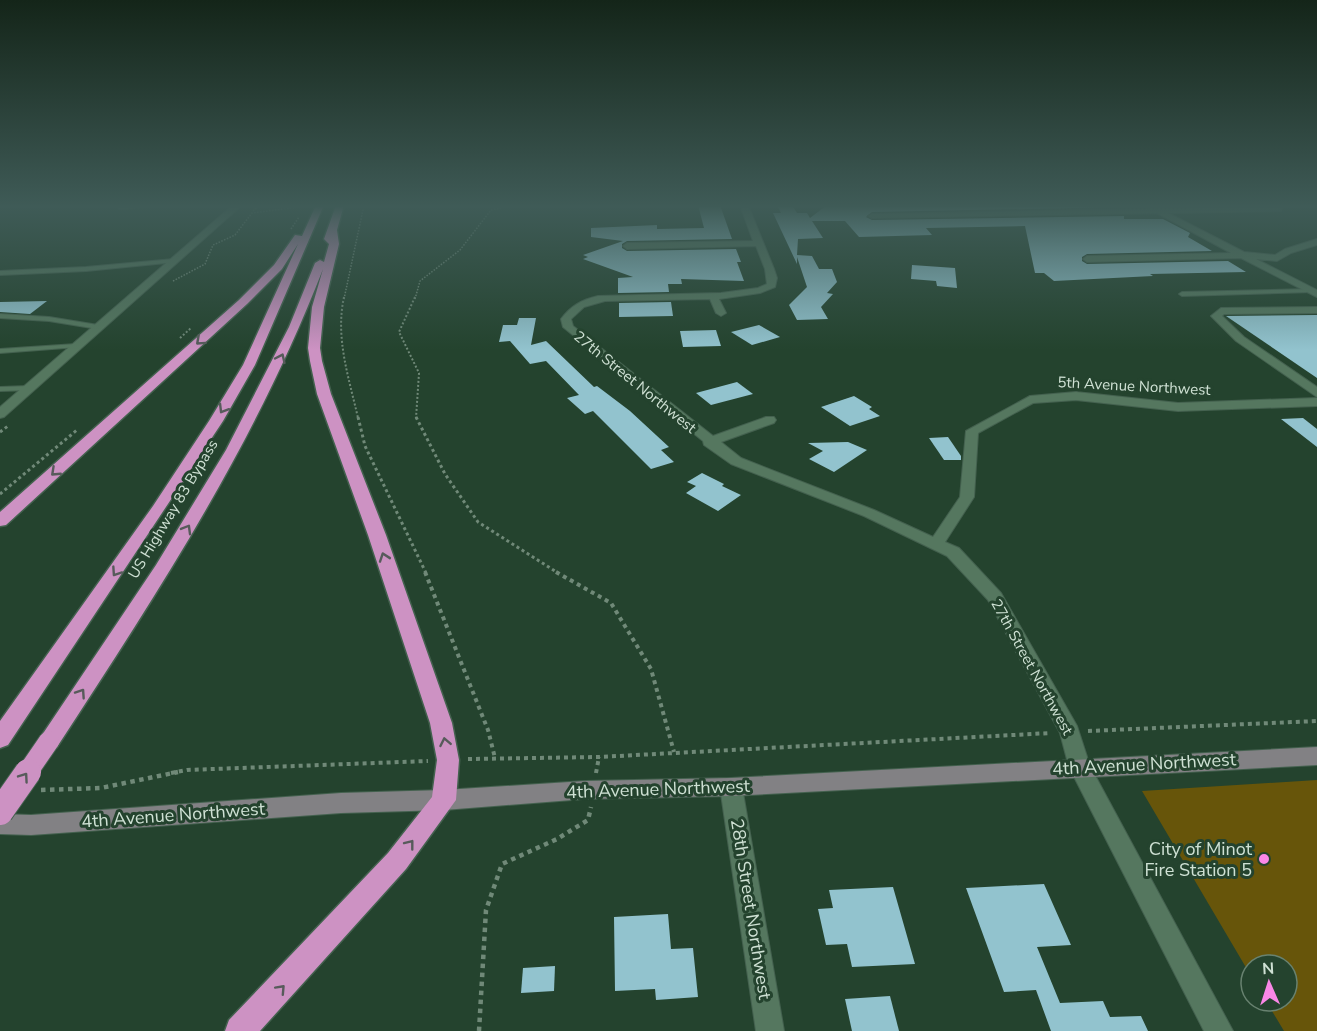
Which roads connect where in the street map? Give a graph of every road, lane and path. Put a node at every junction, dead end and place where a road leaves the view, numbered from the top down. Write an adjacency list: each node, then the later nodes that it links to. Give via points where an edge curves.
1 (183, 253): 14 (street)
2 (210, 253): 16 (path, via 205,264)
3 (287, 253): 39 (highway, one-way to 39, via 243,302)
4 (294, 253): 43 (highway, US Highway 83 Bypass, one-way to 43, via 249,365 216,421)
5 (323, 253): 54 (highway, US Highway 83 Bypass, one-way to 5, bridge, via 162,572 226,462 281,360)
6 (332, 253): 48 (highway, one-way to 6, via 441,723 324,394 316,361 318,307)
7 (354, 253): 47 (path, via 340,315 342,350 365,446 423,567 488,730)
8 (457, 253): 44 (path, via 420,281 414,305 399,332 419,373 416,419 445,474 478,522 611,603 651,669)
9 (762, 253): 19 (street, via 774,278 772,285 756,292)
10 (1242, 253): 12 (street)
11 (1285, 253): 12 (street, via 1277,258)
12 (1246, 255): 13 (street); 17 (street)
13 (1087, 259)
14 (174, 261): 15 (lane); 24 (street)
15 (0, 273)
16 (171, 281)
17 (1314, 293): 18 (lane)
18 (1182, 294)
19 (713, 295): 21 (street); 37 (street, 27th Street Northwest, via 592,300 575,307 566,319 568,327)
20 (1317, 310): 30 (street, via 1221,311 1216,315 1240,339)
21 (721, 313)
22 (0, 316): 24 (lane)
23 (195, 325): 25 (path)
24 (98, 327): 26 (street)
25 (177, 340)
26 (76, 346): 27 (lane); 28 (street)
27 (0, 351)
28 (29, 388): 29 (lane); 32 (street)
29 (0, 389)
30 (1317, 393)
31 (1317, 402): 40 (street, 5th Avenue Northwest, via 1178,407 1076,396 1030,400 972,431 967,497)
32 (0, 414)
33 (770, 420): 37 (street)
34 (85, 423): 38 (path)
35 (8, 426): 36 (path)
36 (0, 432)
37 (710, 442): 40 (street, 27th Street Northwest, via 736,461)
38 (0, 494)
39 (0, 521)
40 (936, 544): 42 (street, 27th Street Northwest, via 953,552 995,597)
41 (1317, 721): 42 (path)
42 (1070, 732): 44 (path); 49 (street, 27th Street Northwest)
43 (0, 739)
44 (675, 753): 46 (path)
45 (1317, 756): 49 (main road, 4th Avenue Northwest)
46 (599, 757): 47 (path); 52 (path)
47 (495, 758): 48 (path)
48 (448, 760): 51 (path, via 187,770 101,788); 53 (highway)
49 (1080, 767): 50 (main road, 4th Avenue Northwest); 59 (street, 27th Street Northwest)
50 (731, 787): 52 (main road, 4th Avenue Northwest); 58 (street, 28th Street Northwest)
51 (34, 790)
52 (594, 790): 53 (main road, 4th Avenue Northwest); 57 (path, via 588,820 502,864 486,910)
53 (444, 800): 55 (main road, 4th Avenue Northwest); 56 (highway, one-way to 53, via 397,861)
54 (0, 812)
55 (0, 824)
56 (240, 1031)
57 (479, 1031)
58 (771, 1031)
59 (1219, 1031)

